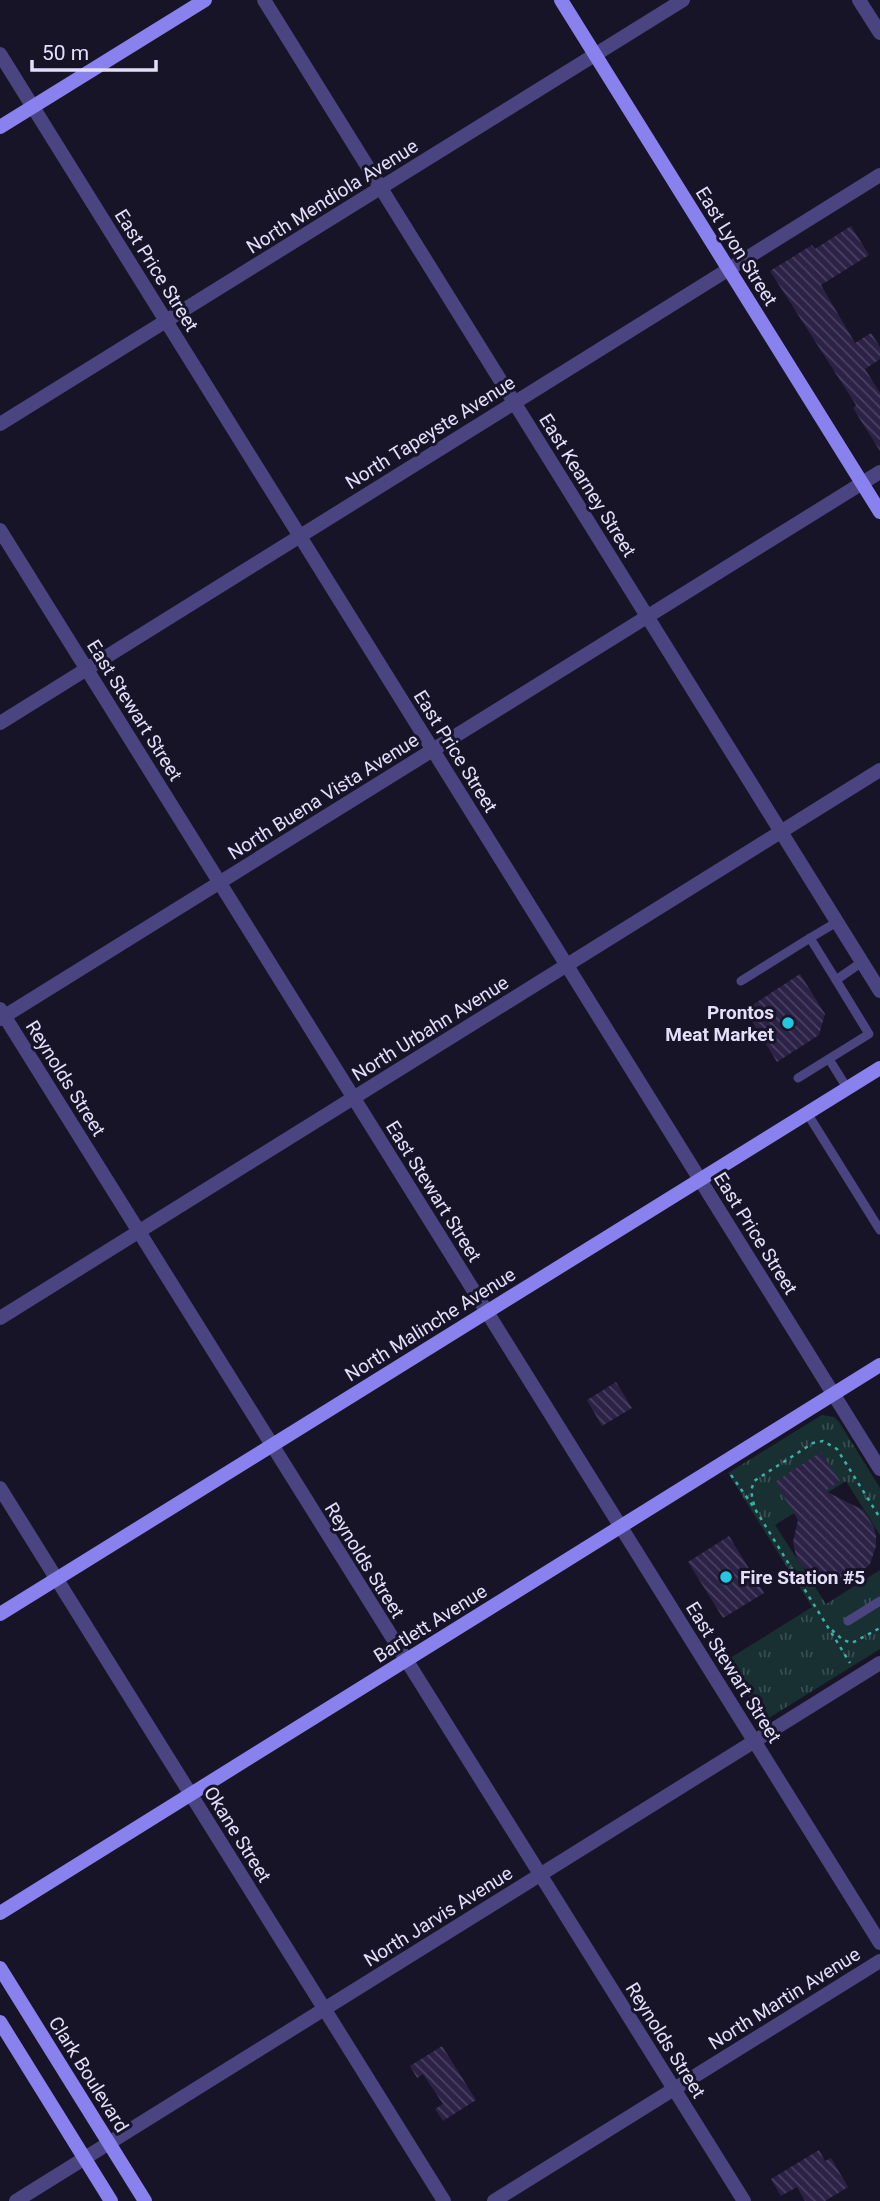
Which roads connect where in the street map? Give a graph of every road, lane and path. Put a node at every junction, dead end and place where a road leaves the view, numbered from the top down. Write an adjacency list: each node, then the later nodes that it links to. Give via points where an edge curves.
1 (205, 0): 9 (main road)
2 (264, 0): 12 (street, East Kearney Street)
3 (561, 0): 8 (main road, East Lyon Street)
4 (683, 0): 8 (street, North Mendiola Avenue)
5 (859, 0): 6 (street)
6 (880, 33)
7 (0, 54): 9 (street, East Price Street)
8 (595, 55): 12 (street, North Mendiola Avenue); 13 (main road, East Lyon Street)
9 (33, 107): 10 (main road); 14 (street, East Price Street)
10 (0, 127)
11 (880, 175): 13 (street, North Tapeyste Avenue)
12 (381, 188): 14 (street, North Mendiola Avenue); 15 (street, East Kearney Street)
13 (728, 269): 15 (street, North Tapeyste Avenue); 18 (main road, East Lyon Street)
14 (166, 321): 16 (street, North Mendiola Avenue); 21 (street, East Price Street)
15 (514, 402): 21 (street, North Tapeyste Avenue); 22 (street, East Kearney Street)
16 (0, 424)
17 (880, 472): 18 (street, North Buena Vista Avenue)
18 (862, 483): 19 (main road, East Lyon Street); 22 (street, North Buena Vista Avenue)
19 (880, 512)
20 (0, 530): 23 (street, East Stewart Street)
21 (300, 536): 23 (street, North Tapeyste Avenue); 25 (street, East Price Street)
22 (648, 617): 25 (street, North Buena Vista Avenue); 27 (street, East Kearney Street)
23 (87, 669): 24 (street, North Tapeyste Avenue); 28 (street, East Stewart Street)
24 (0, 723)
25 (433, 750): 28 (street, North Buena Vista Avenue); 32 (street, East Price Street)
26 (880, 770): 27 (street, North Urbahn Avenue)
27 (781, 831): 29 (street, East Kearney Street); 32 (street, North Urbahn Avenue)
28 (220, 883): 36 (street, North Buena Vista Avenue); 41 (street, East Stewart Street)
29 (836, 922): 30 (lane); 31 (street, East Kearney Street)
30 (810, 938): 33 (lane); 34 (lane)
31 (862, 962): 33 (lane); 35 (street, East Kearney Street)
32 (567, 965): 41 (street, North Urbahn Avenue); 43 (street, East Price Street)
33 (836, 980): 37 (lane, via 869,1034)
34 (741, 981)
35 (880, 991)
36 (1, 1014): 45 (street, Reynolds Street)
37 (829, 1059): 39 (lane); 40 (lane)
38 (880, 1068): 40 (main road, North Malinche Avenue)
39 (798, 1078)
40 (847, 1088): 42 (main road, North Malinche Avenue)
41 (354, 1098): 45 (street, North Urbahn Avenue); 46 (street, East Stewart Street)
42 (807, 1113): 43 (main road, North Malinche Avenue); 44 (lane)
43 (700, 1179): 46 (main road, North Malinche Avenue); 49 (street, East Price Street)
44 (880, 1230)
45 (138, 1232): 47 (street, North Urbahn Avenue); 50 (street, Reynolds Street)
46 (487, 1312): 50 (main road, North Malinche Avenue); 56 (street, East Stewart Street)
47 (0, 1318)
48 (880, 1365): 49 (main road, Bartlett Avenue)
49 (834, 1394): 51 (street, East Price Street); 56 (main road, Bartlett Avenue)
50 (271, 1446): 57 (main road, North Malinche Avenue); 63 (street, Reynolds Street)
51 (880, 1469)
52 (731, 1475): 54 (path)
53 (0, 1488): 57 (street, Okane Street)
54 (755, 1508): 55 (path, via 754,1482 823,1441 837,1449); 61 (path)
55 (880, 1518)
56 (621, 1527): 63 (main road, Bartlett Avenue); 66 (street, East Stewart Street)
57 (57, 1579): 59 (main road, North Malinche Avenue); 67 (street, Okane Street)
58 (880, 1601): 60 (lane)
59 (0, 1614)
60 (848, 1621)
61 (830, 1628): 62 (path, via 852,1643); 64 (path)
62 (880, 1628)
63 (405, 1661): 67 (main road, Bartlett Avenue); 68 (street, Reynolds Street)
64 (850, 1663)
65 (880, 1663): 66 (street, North Jarvis Avenue)
66 (754, 1741): 68 (street, North Jarvis Avenue); 70 (street, East Stewart Street)
67 (191, 1794): 69 (main road, Bartlett Avenue); 73 (street, Okane Street)
68 (539, 1875): 73 (street, North Jarvis Avenue); 75 (street, Reynolds Street)
69 (0, 1913)
70 (880, 1944)
71 (880, 1961): 75 (street, North Martin Avenue)
72 (0, 1968): 76 (main road, Clark Boulevard)
73 (324, 2009): 76 (street, North Jarvis Avenue); 81 (street, Okane Street)
74 (0, 2022): 77 (main road)
75 (674, 2089): 82 (street, North Martin Avenue); 83 (street, Reynolds Street)
76 (109, 2144): 77 (street, North Jarvis Avenue); 80 (main road, Clark Boulevard)
77 (85, 2159): 78 (street, North Jarvis Avenue); 79 (main road)
78 (16, 2201)
79 (111, 2201)
80 (145, 2201)
81 (444, 2201)
82 (494, 2201)
83 (744, 2201)

